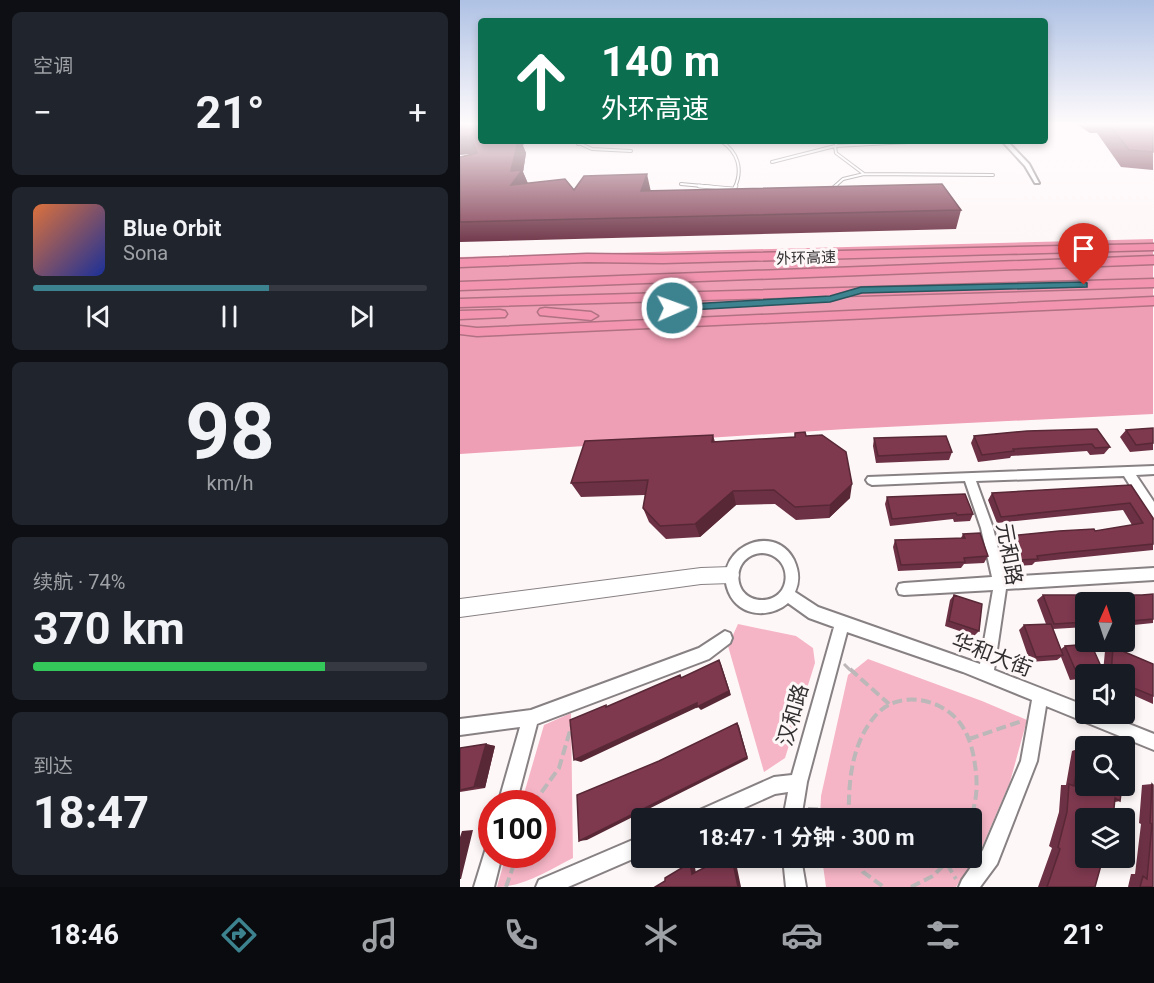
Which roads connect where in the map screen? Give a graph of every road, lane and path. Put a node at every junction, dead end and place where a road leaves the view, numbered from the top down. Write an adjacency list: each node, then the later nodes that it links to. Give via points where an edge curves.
1 (738, 165): 8 (lane, via 739,180)
2 (853, 165): 4 (lane)
3 (1027, 165): 6 (street)
4 (864, 174): 5 (lane); 9 (lane, via 843,179)
5 (993, 175)
6 (1037, 182)
7 (681, 184): 8 (lane)
8 (734, 189): 10 (lane)
9 (829, 192)
10 (742, 195)
11 (1153, 248): 12 (highway)
12 (620, 260): 14 (highway); 15 (highway)
13 (1153, 260): 17 (highway, 外环高速)
14 (592, 262): 15 (highway); 16 (highway)
15 (460, 264)
16 (657, 268): 17 (highway, via 830,266); 18 (highway)
17 (862, 272): 20 (highway, 外环高速)
18 (466, 273)
19 (1153, 283): 21 (highway, 外环高速)
20 (460, 286)
21 (861, 290): 23 (highway, 外环高速); 24 (highway, via 830,299)
22 (1153, 301): 26 (highway)
23 (460, 303)
24 (545, 312): 25 (highway); 26 (highway, via 574,316)
25 (460, 315)
26 (762, 318): 27 (highway)
27 (460, 330)
28 (1153, 470): 29 (street)
29 (1127, 471): 30 (street); 32 (street)
30 (969, 477): 31 (street); 35 (street, 元和路, via 987,528)
31 (872, 480)
32 (1153, 513)
33 (1153, 574): 35 (street)
34 (731, 575): 37 (street, via 739,600 749,605 773,605); 37 (street, via 735,564 750,551 775,550 792,567 793,582); 38 (street)
35 (1000, 585): 36 (street); 42 (street, 元和路)
36 (904, 589)
37 (787, 594): 39 (street, 华和大街, via 814,614)
38 (460, 608)
39 (842, 624): 41 (street, 汉和路); 42 (street, 华和大街)
40 (725, 638): 46 (street, via 704,654)
41 (833, 654): 44 (path); 51 (street, 汉和路)
42 (986, 674): 43 (street, 华和大街)
43 (1040, 696): 45 (street); 50 (street, 华和大街)
44 (890, 705): 49 (path, via 902,700 930,701 958,720); 56 (path, via 877,714 857,749)
45 (1036, 717): 49 (path); 72 (street, via 1025,772 990,857)
46 (531, 718): 48 (street); 52 (street)
47 (572, 722): 53 (path, via 559,768)
48 (460, 727)
49 (969, 739): 57 (path, via 977,788)
50 (1153, 742)
51 (798, 782): 54 (street, via 774,786); 55 (street, 汉和路)
52 (511, 790)
53 (543, 790)
54 (724, 808)
55 (794, 808)
56 (848, 808)
57 (972, 808)
58 (631, 850): 67 (street)
59 (489, 868): 65 (street)
60 (513, 868): 66 (path)
61 (793, 868): 68 (street)
62 (861, 868): 69 (path)
63 (942, 868): 70 (path, via 926,882)
64 (949, 868): 71 (path)
65 (484, 887)
66 (506, 887)
67 (546, 887)
68 (796, 887)
69 (884, 887)
70 (910, 887)
71 (961, 887)
72 (969, 887)

